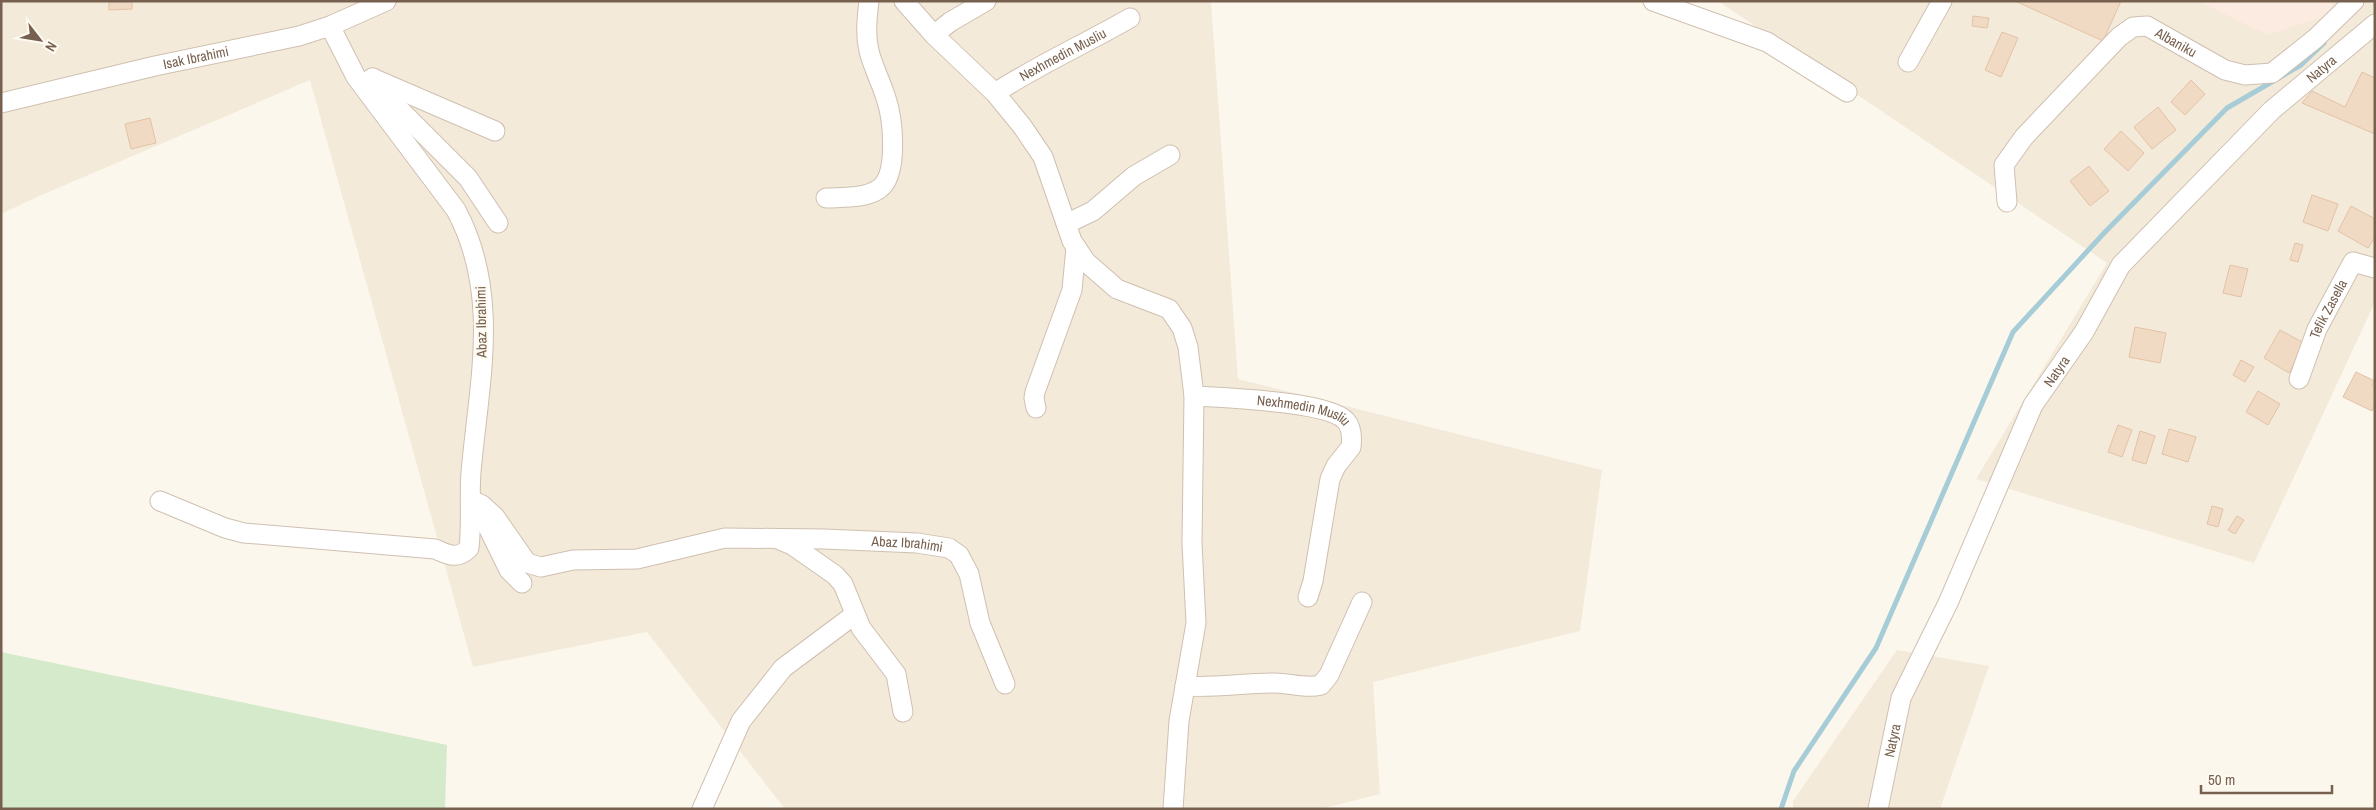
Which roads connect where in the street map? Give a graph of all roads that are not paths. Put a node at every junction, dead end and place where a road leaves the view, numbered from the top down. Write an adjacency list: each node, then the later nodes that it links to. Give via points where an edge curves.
1 (386, 1): 10 (street, Isak Ibrahimi)
2 (869, 1): 20 (street, via 866,33 892,123 890,172 886,181 873,193)
3 (904, 1): 11 (street)
4 (986, 1): 11 (street)
5 (1652, 1): 15 (street, via 1767,42)
6 (1942, 1): 12 (street)
7 (2354, 1): 21 (street, Albaniku, via 2316,38 2272,73 2245,76 2225,70 2147,26 2133,27 2024,137 2004,165)
8 (1130, 18): 16 (street, Nexhmedin Musliu, via 1051,58)
9 (2375, 24): 41 (street, Natyra, via 2272,110 2121,265 2084,332 2033,405 1948,603 1901,698)
10 (330, 26): 13 (street, Abaz Ibrahimi); 17 (street, Isak Ibrahimi, via 299,36)
11 (934, 35): 16 (street)
12 (1908, 62)
13 (349, 63): 14 (street); 29 (street, Abaz Ibrahimi, via 372,99 456,210 479,270 483,290 483,354)
14 (373, 78): 18 (street); 22 (street, via 389,99 468,178)
15 (1847, 92)
16 (995, 93): 23 (street, via 1043,157)
17 (1, 103)
18 (495, 132)
19 (1170, 155): 23 (street, via 1128,180 1093,211)
20 (826, 198)
21 (2007, 202)
22 (498, 224)
23 (1066, 224): 24 (street)
24 (1076, 247): 27 (street, via 1086,262 1117,289 1169,309 1182,328 1188,347); 28 (street, via 1072,290 1035,392)
25 (2375, 268): 26 (street, Tefik Zasella, via 2353,262 2317,329)
26 (2298, 378)
27 (1194, 396): 33 (street, Nexhmedin Musliu, via 1324,410 1346,422 1351,447 1330,479 1314,581); 37 (street, via 1192,543 1196,623)
28 (1036, 408)
29 (470, 500): 30 (street, Abaz Ibrahimi, via 469,548 457,556 435,549 244,533); 31 (street, Abaz Ibrahimi, via 482,505 495,517 527,563 541,567 573,560 637,559 725,538); 32 (street, via 486,521 509,570)
30 (160, 501)
31 (774, 538): 35 (street, Abaz Ibrahimi, via 792,545 835,575); 36 (street, Abaz Ibrahimi, via 916,542 949,548 964,562 969,574 980,623)
32 (522, 583)
33 (1308, 597)
34 (1362, 602): 37 (street, via 1329,675 1321,685)
35 (854, 615): 38 (street, Abaz Ibrahimi, via 896,674); 39 (street, via 783,668 740,721)
36 (1005, 684)
37 (1185, 686): 40 (street, via 1179,721)
38 (903, 712)
39 (702, 809)
40 (1173, 809)
41 (1878, 809)

